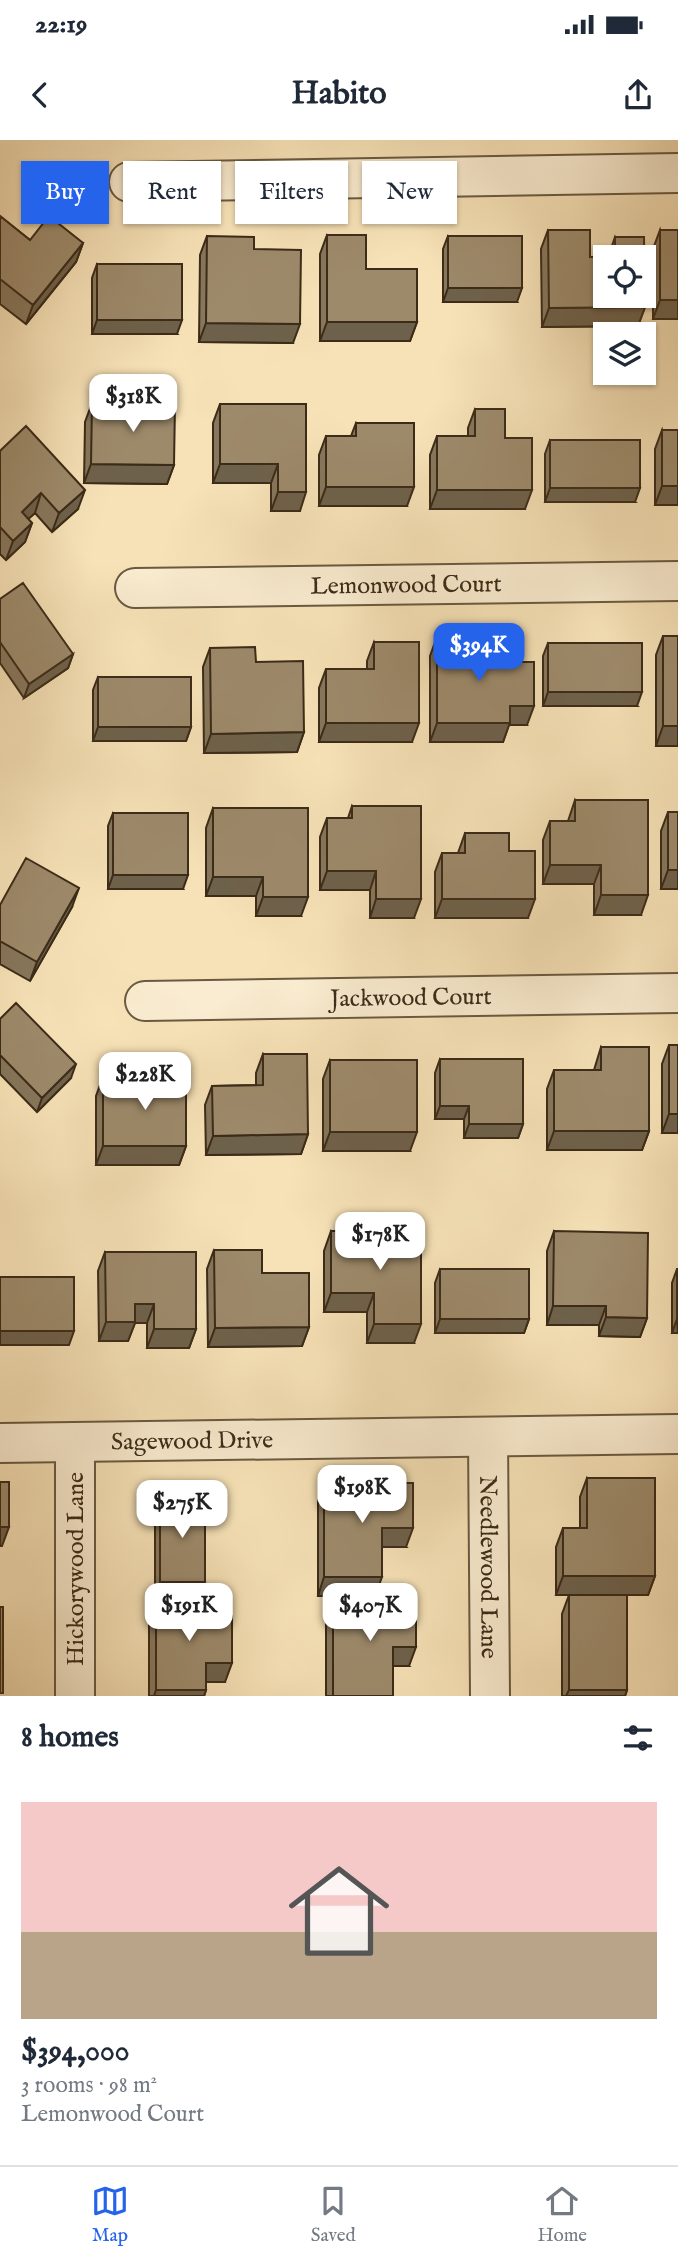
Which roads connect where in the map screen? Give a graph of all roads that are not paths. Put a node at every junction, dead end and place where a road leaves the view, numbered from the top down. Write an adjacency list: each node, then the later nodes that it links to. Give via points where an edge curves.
1 (678, 173): 2 (street)
2 (221, 180)
3 (678, 581): 4 (street, Lemonwood Court)
4 (135, 588)
5 (678, 993): 6 (street, Jackwood Court)
6 (145, 1001)
7 (678, 1434): 8 (street, Sagewood Drive)
8 (488, 1437): 9 (street, Sagewood Drive); 12 (street, Needlewood Lane)
9 (75, 1442): 10 (street, Sagewood Drive); 11 (street, Hickorywood Lane)
10 (0, 1443)
11 (75, 1696)
12 (490, 1696)

